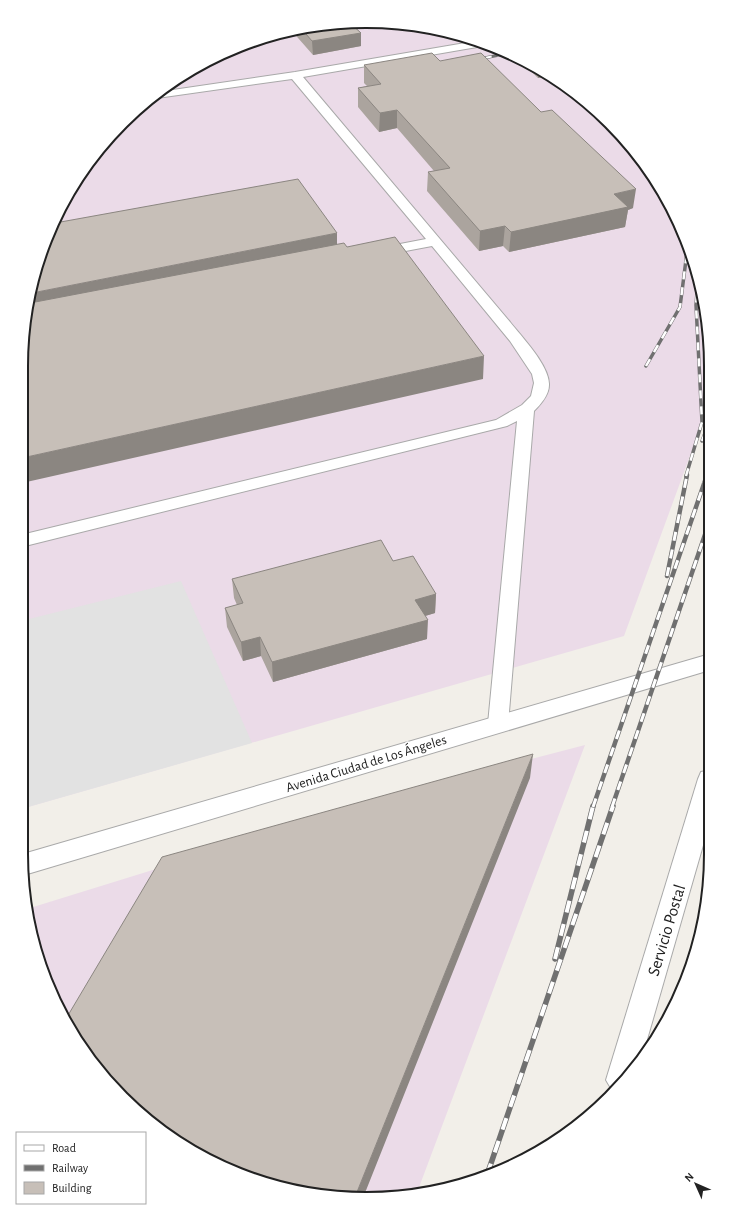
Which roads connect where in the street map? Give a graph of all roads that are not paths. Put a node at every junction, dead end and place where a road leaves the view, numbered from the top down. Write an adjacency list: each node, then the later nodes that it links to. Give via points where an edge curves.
1 (471, 45): 2 (lane)
2 (295, 75): 3 (lane); 4 (lane)
3 (165, 94)
4 (435, 241): 5 (lane); 6 (lane, via 525,351 538,371 542,382 539,396)
5 (366, 255)
6 (526, 410): 7 (lane, via 501,423); 9 (lane)
7 (28, 540)
8 (704, 664): 9 (street, Avenida Ciudad de Los Ángeles)
9 (498, 724): 11 (street, Avenida Ciudad de Los Ángeles)
10 (704, 799): 12 (street, Servicio Postal)
11 (28, 863)
12 (623, 1073)

